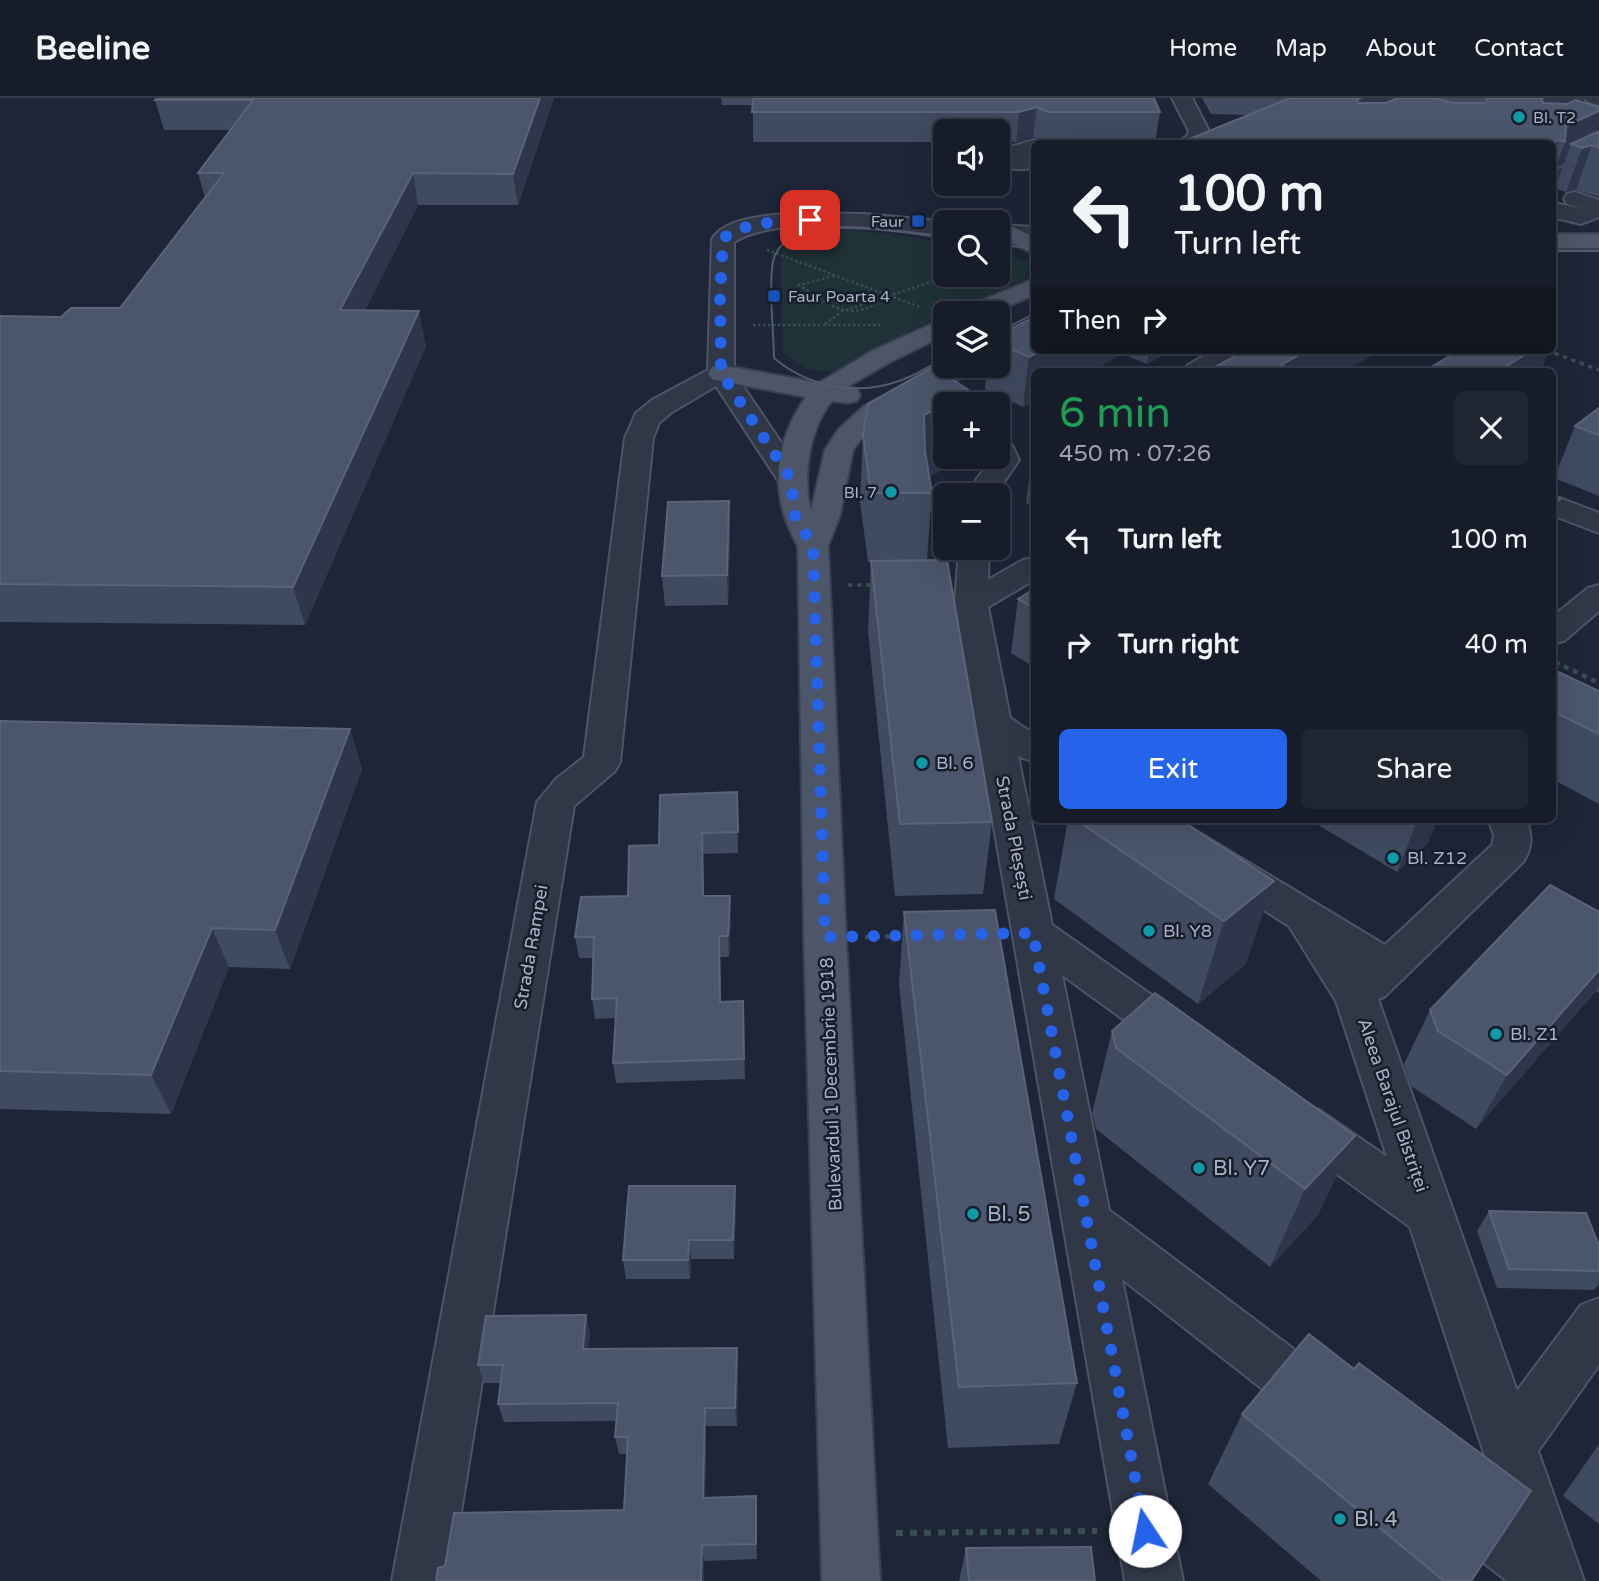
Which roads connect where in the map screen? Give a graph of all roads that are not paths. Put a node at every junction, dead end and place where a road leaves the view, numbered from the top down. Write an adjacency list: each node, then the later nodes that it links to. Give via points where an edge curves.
1 (1182, 98): 2 (street, via 1199,131)
2 (1196, 140)
3 (1031, 147): 5 (street, via 1020,150)
4 (1593, 151): 6 (street)
5 (1020, 165)
6 (1556, 178)
7 (1599, 184): 8 (street, via 1575,199 1593,205 1594,211 1581,217)
8 (1556, 211)
9 (933, 227): 19 (street, via 825,220 776,223 728,234 721,243)
10 (1014, 233): 13 (main road)
11 (1556, 241): 12 (main road)
12 (1599, 241)
13 (1031, 245)
14 (1031, 287): 15 (main road)
15 (1000, 301)
16 (933, 332): 21 (main road, Bulevardul 1 Decembrie 1918)
17 (1215, 360): 18 (street)
18 (1233, 368)
19 (721, 373): 21 (main road); 24 (street); 47 (street, Strada Rampei, via 662,406 646,419 639,438 602,762 556,802)
20 (941, 378): 22 (main road, Bulevardul 1 Decembrie 1918)
21 (824, 393): 22 (main road); 24 (main road, Bulevardul 1 Decembrie 1918, via 802,429)
22 (904, 396): 23 (street); 28 (main road, Bulevardul 1 Decembrie 1918, via 861,421 839,450)
23 (933, 411)
24 (791, 479): 28 (main road, Bulevardul 1 Decembrie 1918, via 795,517)
25 (1556, 506): 26 (street)
26 (1599, 524)
27 (973, 560): 31 (street, Strada Pleșești)
28 (814, 565): 48 (main road, Bulevardul 1 Decembrie 1918)
29 (1031, 569): 31 (street)
30 (1599, 595): 32 (street)
31 (971, 603): 33 (street, Strada Pleșești)
32 (1556, 631)
33 (992, 723): 34 (street); 37 (street, Strada Pleșești)
34 (1031, 748)
35 (1153, 823): 38 (street, Aleea Barajul Bistriței, via 1304,916)
36 (1508, 823): 38 (street, via 1513,835 1510,851)
37 (1033, 933): 39 (street); 42 (street, Strada Pleșești)
38 (1372, 982): 41 (street, Aleea Barajul Bistriței)
39 (1214, 1061)
40 (1271, 1101): 41 (street)
41 (1430, 1214): 45 (street, Aleea Barajul Bistriței)
42 (1087, 1222): 44 (street); 49 (street, Strada Pleșești)
43 (1599, 1322): 45 (street)
44 (1359, 1431)
45 (1509, 1446): 50 (street, Aleea Barajul Bistriței)
46 (1424, 1481): 50 (street)
47 (421, 1581)
48 (851, 1581)
49 (1154, 1581)
50 (1555, 1581)

